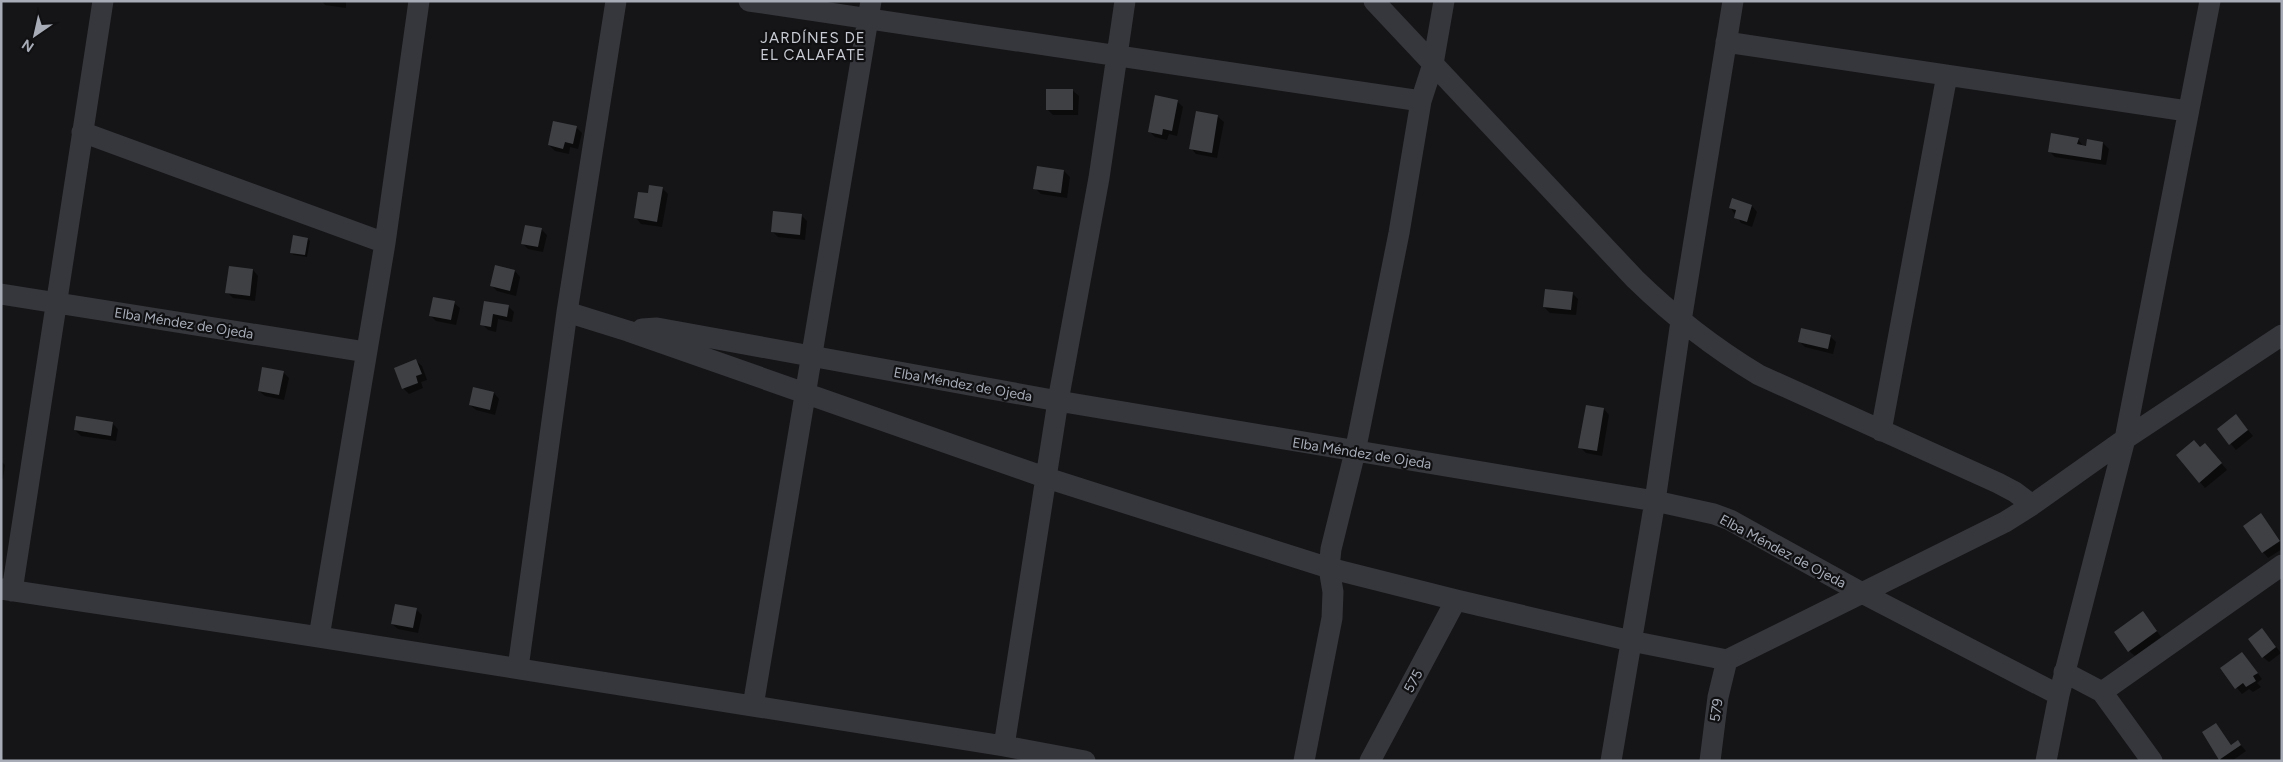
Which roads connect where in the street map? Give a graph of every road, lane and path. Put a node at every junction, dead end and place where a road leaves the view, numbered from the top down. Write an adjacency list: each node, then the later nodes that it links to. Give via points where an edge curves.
1 (103, 1): 17 (street)
2 (419, 1): 18 (street)
3 (616, 1): 21 (street)
4 (749, 1): 10 (street, via 826,14)
5 (1125, 1): 12 (street)
6 (1374, 1): 13 (street)
7 (1444, 1): 13 (street)
8 (1733, 1): 11 (street)
9 (2210, 1): 16 (street)
10 (869, 10): 12 (street); 26 (street)
11 (1726, 42): 14 (street); 22 (street)
12 (1117, 55): 15 (street); 28 (street, via 1099,178)
13 (1433, 64): 15 (street); 22 (street, via 1635,279)
14 (1947, 75): 16 (street); 29 (street)
15 (1421, 101): 31 (street, via 1399,233)
16 (2187, 111): 30 (street)
17 (82, 132): 18 (street); 20 (street)
18 (385, 243): 25 (street)
19 (1, 294): 20 (street, Elba Méndez de Ojeda)
20 (55, 303): 25 (street, Elba Méndez de Ojeda); 37 (street)
21 (567, 312): 23 (street); 43 (street)
22 (1681, 321): 29 (street, via 1722,353 1759,375); 33 (street)
23 (628, 331): 26 (street, Elba Méndez de Ojeda, via 657,328); 27 (street)
24 (2282, 336): 30 (street)
25 (366, 352): 40 (street)
26 (812, 356): 27 (street); 28 (street, Elba Méndez de Ojeda)
27 (806, 394): 32 (street); 47 (street)
28 (1058, 402): 31 (street, Elba Méndez de Ojeda); 32 (street)
29 (1881, 432): 34 (street, via 1998,483)
30 (2124, 439): 34 (street); 44 (street)
31 (1355, 452): 33 (street, Elba Méndez de Ojeda); 36 (street)
32 (1047, 478): 36 (street); 48 (street)
33 (1656, 501): 38 (street, Elba Méndez de Ojeda, via 1730,520); 41 (street)
34 (2032, 505): 38 (street, via 1970,540)
35 (2282, 565): 45 (street)
36 (1329, 568): 39 (street); 50 (street, via 1333,592 1332,618)
37 (7, 590): 40 (street)
38 (1862, 593): 42 (street); 46 (street, Elba Méndez de Ojeda)
39 (1456, 600): 41 (street); 51 (street, 575)
40 (319, 636): 43 (street)
41 (1631, 641): 42 (street); 52 (street)
42 (1727, 660): 53 (street, 579, via 1718,697)
43 (518, 668): 47 (street)
44 (2064, 672): 45 (street); 46 (street)
45 (2102, 692): 55 (street)
46 (2059, 694): 54 (street)
47 (753, 706): 48 (street)
48 (1004, 746): 49 (street)
49 (1085, 761)
50 (1304, 761)
51 (1370, 761)
52 (1611, 761)
53 (1710, 761)
54 (2046, 761)
55 (2152, 761)

